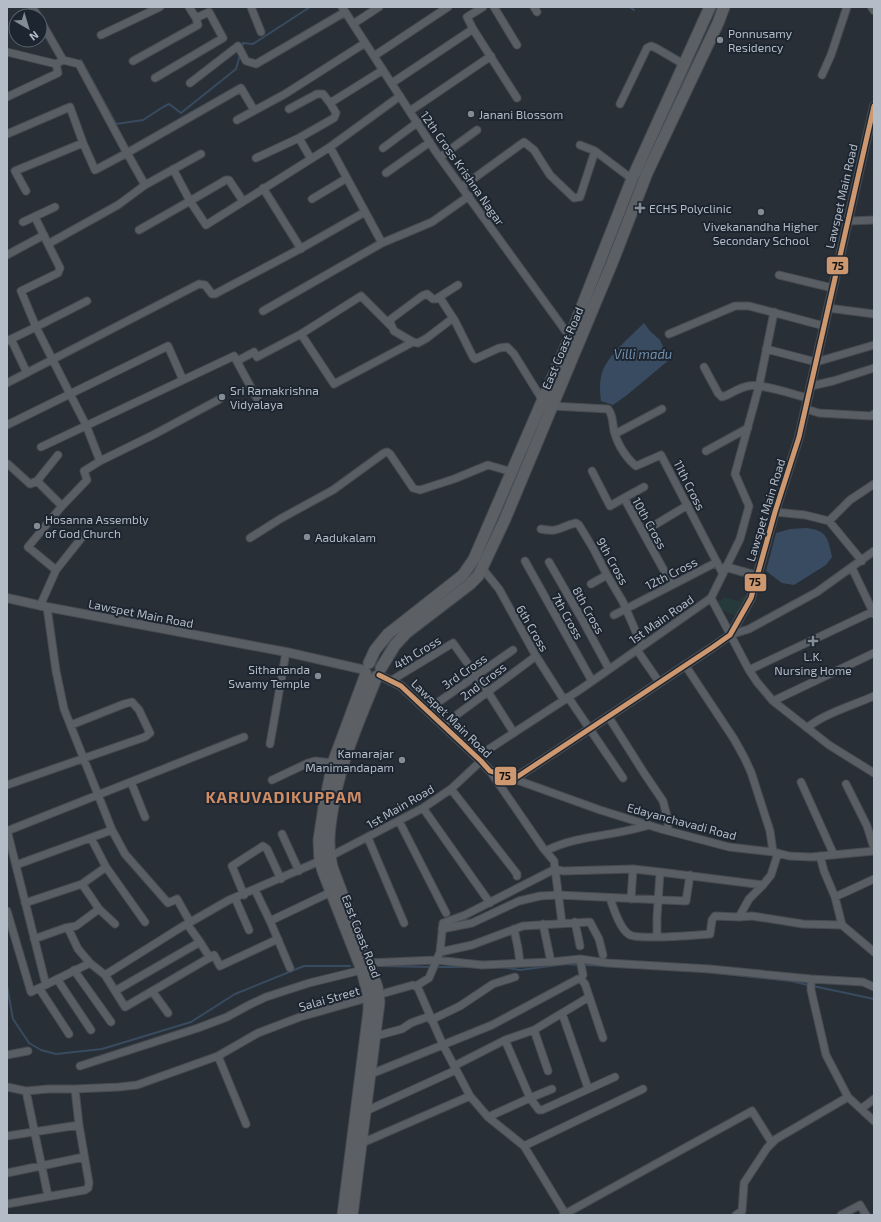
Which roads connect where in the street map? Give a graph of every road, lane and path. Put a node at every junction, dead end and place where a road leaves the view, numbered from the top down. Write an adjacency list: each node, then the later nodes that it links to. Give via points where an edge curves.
1 (160, 7): 19 (street)
2 (189, 7): 15 (street)
3 (251, 7): 18 (street)
4 (380, 7): 16 (street)
5 (446, 7): 24 (street)
6 (483, 7): 17 (street, via 468,17)
7 (494, 7): 22 (street)
8 (710, 7): 28 (highway, East Coast Road)
9 (724, 7): 117 (highway, East Coast Road, via 647,173 612,263)
10 (848, 7): 30 (street)
11 (872, 7): 14 (street)
12 (344, 9): 16 (street, 12th Cross Krishna Nagar); 32 (street, via 256,64 246,61 238,46)
13 (210, 10): 15 (street); 31 (street, via 222,38)
14 (874, 10)
15 (196, 18): 26 (street, via 198,25)
16 (353, 24): 21 (street, 12th Cross Krishna Nagar)
17 (474, 29): 25 (street); 33 (street)
18 (261, 32)
19 (101, 35)
20 (48, 37): 27 (street)
21 (365, 43): 24 (street, 12th Cross Krishna Nagar); 40 (street, via 285,94)
22 (517, 45)
23 (8, 50): 27 (street)
24 (374, 56): 29 (street, 12th Cross Krishna Nagar)
25 (491, 56): 36 (street); 41 (street)
26 (133, 60)
27 (60, 62): 35 (street, via 58,73); 54 (street, via 79,64)
28 (685, 65): 38 (street, via 652,46 647,48); 62 (highway, East Coast Road)
29 (383, 70): 33 (street, 12th Cross Krishna Nagar); 37 (street)
30 (822, 75)
31 (155, 78)
32 (190, 83)
33 (392, 83): 34 (street, 12th Cross Krishna Nagar)
34 (400, 96): 41 (street, 12th Cross Krishna Nagar); 51 (street)
35 (7, 97)
36 (517, 98)
37 (330, 103): 39 (street, via 323,94 317,94); 47 (street, via 336,113 334,118)
38 (620, 104)
39 (289, 109)
40 (254, 110): 43 (street); 54 (street, via 241,88)
41 (410, 110): 44 (street, 12th Cross Krishna Nagar)
42 (873, 110): 75 (street, Lawspet Main Road)
43 (237, 120)
44 (418, 122): 48 (street, 12th Cross Krishna Nagar); 52 (street)
45 (477, 130): 56 (street)
46 (7, 134): 49 (street, via 70,107)
47 (299, 138): 57 (street); 58 (street)
48 (430, 142): 56 (street, 12th Cross Krishna Nagar); 60 (street)
49 (83, 143): 54 (street, via 95,170); 66 (street, via 15,171)
50 (580, 145): 53 (street)
51 (330, 147): 58 (street); 61 (street)
52 (383, 148)
53 (595, 151): 62 (street); 64 (street, via 580,197 574,198 562,188 534,150 524,142)
54 (127, 153): 63 (street)
55 (201, 154): 59 (street)
56 (440, 157): 64 (street, 12th Cross Krishna Nagar)
57 (256, 158)
58 (311, 159): 65 (street)
59 (173, 169): 63 (street); 70 (street)
60 (386, 173)
61 (347, 178): 68 (street); 72 (street)
62 (632, 179): 98 (highway, East Coast Road)
63 (145, 185): 80 (street, via 118,205)
64 (462, 187): 67 (street, 12th Cross Krishna Nagar)
65 (263, 188): 69 (street); 81 (street)
66 (26, 191)
67 (469, 196): 79 (street, via 432,222); 98 (street, 12th Cross Krishna Nagar)
68 (312, 199)
69 (243, 201): 70 (street, via 229,180 226,180); 70 (street, via 206,225)
70 (190, 202): 77 (street)
71 (55, 207): 73 (street)
72 (365, 212): 79 (street); 81 (street)
73 (35, 217): 76 (street); 78 (street)
74 (874, 220): 75 (street)
75 (848, 221): 85 (street, Lawspet Main Road)
76 (23, 222)
77 (139, 230)
78 (44, 235): 80 (street); 82 (street)
79 (382, 243): 89 (street)
80 (48, 244): 95 (street, via 60,270 21,291)
81 (301, 249): 103 (street, via 215,294 209,292 205,285 199,284)
82 (7, 255)
83 (779, 275): 85 (street)
84 (458, 285): 86 (street)
85 (833, 288): 88 (street, Lawspet Main Road)
86 (440, 298): 92 (street); 93 (street, via 433,299 427,294 422,296 391,319)
87 (87, 301): 95 (street)
88 (828, 308): 91 (street); 94 (street, Lawspet Main Road)
89 (263, 311)
90 (774, 312): 94 (street); 97 (street, via 749,306 735,306); 102 (street, 1st Main Road)
91 (874, 314)
92 (453, 318): 100 (street, via 427,338 418,343); 117 (street, via 475,359 503,346 511,350)
93 (391, 326): 96 (street, via 361,296); 100 (street, via 394,331)
94 (824, 326): 105 (street, Lawspet Main Road)
95 (36, 327): 99 (street); 103 (street)
96 (301, 334): 100 (street, via 334,384); 104 (street, via 257,358 254,352)
97 (669, 334)
98 (570, 337): 117 (highway, East Coast Road)
99 (9, 340): 108 (street)
100 (413, 342)
101 (874, 345): 105 (street)
102 (766, 349): 105 (street); 111 (street, 1st Main Road)
103 (52, 360): 108 (street); 113 (street)
104 (236, 361): 109 (street, via 234,356); 116 (street)
105 (816, 362): 112 (street, Lawspet Main Road)
106 (704, 367): 111 (street, via 722,397 745,386)
107 (874, 368): 112 (street, via 833,382)
108 (27, 373): 110 (street)
109 (183, 380): 113 (street, via 168,346); 122 (street)
110 (7, 383)
111 (759, 386): 114 (street); 123 (street, 1st Main Road)
112 (811, 386): 114 (street, Lawspet Main Road)
113 (70, 394): 121 (street); 122 (street)
114 (808, 398): 118 (street, Lawspet Main Road)
115 (220, 399): 128 (street)
116 (260, 404)
117 (548, 404): 124 (street, 11th Cross, via 608,409 611,412); 131 (highway, East Coast Road); 149 (highway, East Coast Road, via 505,519)
118 (806, 409): 120 (street, via 827,413 871,416); 138 (street, Lawspet Main Road)
119 (662, 410): 124 (street)
120 (874, 414)
121 (7, 425)
122 (86, 425): 125 (street); 128 (street)
123 (748, 428): 126 (street); 152 (street, 1st Main Road, via 735,474 749,506 740,539)
124 (615, 434): 136 (street, 11th Cross, via 621,447 636,466 661,455)
125 (41, 446)
126 (706, 451)
127 (58, 455): 132 (street)
128 (100, 461): 137 (street, via 84,471 87,480)
129 (8, 464): 132 (street, via 30,484)
130 (592, 471): 135 (street, 10th Cross, via 610,506)
131 (512, 472): 143 (street, via 488,465 417,490 387,452 333,490); 172 (highway, East Coast Road, via 469,567 463,575 388,634 375,650)
132 (37, 481): 137 (street)
133 (874, 484): 139 (street, via 850,500)
134 (644, 487): 135 (street)
135 (624, 498): 141 (street, 10th Cross)
136 (688, 505): 141 (street); 148 (street, 11th Cross)
137 (62, 506): 151 (street, via 28,547)
138 (775, 512): 139 (street); 154 (street, Lawspet Main Road)
139 (829, 520): 146 (street)
140 (541, 529): 153 (street, 9th Cross, via 556,531 576,523 579,525)
141 (643, 532): 156 (street, 10th Cross)
142 (83, 536): 151 (street)
143 (250, 538)
144 (874, 551): 146 (street)
145 (525, 561): 175 (street, 7th Cross)
146 (862, 561): 150 (street)
147 (549, 562): 170 (street, 8th Cross)
148 (717, 562): 152 (street, 11th Cross); 156 (street, 12th Cross)
149 (482, 568): 168 (street, 6th Cross, via 499,589); 172 (highway, East Coast Road, via 470,584 406,633)
150 (852, 568): 161 (street); 163 (street, via 817,592 749,629)
151 (56, 570): 159 (street)
152 (725, 570): 154 (street); 158 (street, 1st Main Road)
153 (607, 575): 155 (street); 160 (street, 9th Cross)
154 (758, 576): 163 (street, Lawspet Main Road, via 751,598)
155 (591, 584)
156 (672, 585): 160 (street, 12th Cross)
157 (7, 598): 159 (street, Lawspet Main Road)
158 (711, 598): 163 (street); 164 (street, 1st Main Road)
159 (44, 606): 166 (street, Lawspet Main Road); 183 (street, via 64,709)
160 (626, 608): 162 (street, 12th Cross); 164 (street, 9th Cross)
161 (874, 613): 171 (street)
162 (614, 615)
163 (730, 635): 169 (street, Lawspet Main Road); 171 (street)
164 (640, 648): 170 (street, 1st Main Road); 176 (street, 9th Cross)
165 (513, 650): 173 (street, 3rd Cross)
166 (286, 652): 172 (street, Lawspet Main Road); 189 (street)
167 (874, 654): 180 (street)
168 (536, 656): 177 (street, 2nd Cross); 179 (street, 6th Cross)
169 (685, 665): 176 (street, Lawspet Main Road); 218 (street, via 744,757 751,772)
170 (609, 669): 175 (street, 1st Main Road)
171 (749, 670): 180 (street)
172 (373, 671): 174 (street, Lawspet Main Road); 192 (highway, East Coast Road); 221 (highway, East Coast Road, via 339,776)
173 (476, 676): 174 (street, 4th Cross, via 453,643); 177 (street); 181 (street, 3rd Cross)
174 (392, 680): 181 (street, Lawspet Main Road)
175 (592, 681): 179 (street, 1st Main Road)
176 (659, 682): 182 (street, Lawspet Main Road)
177 (488, 692): 184 (street, 2nd Cross); 187 (street)
178 (874, 696): 185 (street)
179 (566, 699): 186 (street, 6th Cross); 187 (street, 1st Main Road)
180 (772, 701): 185 (street)
181 (427, 710): 184 (street, Lawspet Main Road)
182 (608, 716): 186 (street, Lawspet Main Road); 211 (street, via 663,801)
183 (71, 725): 190 (street); 190 (street, via 132,702 149,730 150,733 145,737)
184 (443, 725): 191 (street, Lawspet Main Road)
185 (807, 728): 194 (street, via 841,754)
186 (588, 729): 195 (street, 6th Cross); 196 (street, Lawspet Main Road)
187 (514, 733): 191 (street, 1st Main Road, via 486,751)
188 (244, 737): 198 (street)
189 (270, 744)
190 (84, 758): 201 (street); 203 (street)
191 (481, 760): 193 (street, Lawspet Main Road); 202 (street, 1st Main Road)
192 (333, 763): 197 (street, via 315,761); 221 (highway, East Coast Road, via 321,827 320,840)
193 (490, 771): 196 (street, Lawspet Main Road); 216 (street)
194 (874, 773)
195 (623, 778)
196 (514, 779): 207 (street, Edayanchavadi Road)
197 (272, 780)
198 (131, 782): 203 (street); 205 (street)
199 (800, 782): 219 (street)
200 (846, 784): 208 (street)
201 (7, 785)
202 (451, 789): 204 (street, 1st Main Road); 229 (street)
203 (98, 795): 209 (street); 210 (street)
204 (423, 808): 206 (street, 1st Main Road); 244 (street)
205 (145, 816)
206 (399, 821): 214 (street, 1st Main Road); 247 (street)
207 (649, 825): 211 (street, Edayanchavadi Road); 216 (street, via 567,843)
208 (871, 825): 215 (street)
209 (7, 830): 222 (street)
210 (112, 830): 213 (street); 252 (street, via 125,854 168,903 177,899)
211 (668, 830): 218 (street, Edayanchavadi Road, via 729,847)
212 (282, 834): 226 (street)
213 (91, 838): 222 (street); 223 (street)
214 (368, 838): 221 (street, 1st Main Road); 253 (street)
215 (874, 848)
216 (546, 851): 224 (street, via 554,861)
217 (874, 851): 219 (street, Edayanchavadi Road)
218 (775, 852): 220 (street, Edayanchavadi Road, via 789,856); 233 (street, via 771,875)
219 (834, 855): 220 (street, Edayanchavadi Road)
220 (820, 856): 238 (street)
221 (325, 859): 226 (street, 1st Main Road); 235 (highway, East Coast Road); 276 (highway, East Coast Road, via 332,866)
222 (16, 865): 243 (street)
223 (106, 867): 232 (street); 250 (street)
224 (555, 869): 225 (street); 237 (street); 244 (street)
225 (633, 869): 227 (street); 241 (street)
226 (299, 870): 230 (street, 1st Main Road)
227 (660, 872): 228 (street); 242 (street)
228 (690, 875): 233 (street); 242 (street, via 686,901)
229 (517, 876)
230 (281, 879): 234 (street, 1st Main Road); 236 (street, via 267,849 263,846 232,866)
231 (874, 879): 238 (street)
232 (82, 884): 243 (street); 245 (street)
233 (763, 885): 248 (street, via 749,899)
234 (255, 890): 236 (street, 1st Main Road); 249 (street)
235 (331, 892): 249 (street); 276 (highway, East Coast Road)
236 (244, 894): 239 (street, 1st Main Road)
237 (558, 895): 240 (street); 254 (street); 259 (street, via 519,901 472,923)
238 (835, 897): 257 (street)
239 (235, 898): 252 (street, 1st Main Road); 260 (street)
240 (610, 898): 241 (street); 262 (street, via 626,932 631,936)
241 (631, 899): 242 (street)
242 (659, 900): 262 (street)
243 (25, 903): 263 (street)
244 (490, 903): 259 (street, via 443,923)
245 (99, 909): 255 (street); 258 (street, via 76,926)
246 (7, 911): 284 (street, via 31,992)
247 (446, 913)
248 (739, 917): 257 (street, via 752,916 803,924); 262 (street, via 715,916 710,934)
249 (270, 921): 264 (street)
250 (145, 922)
251 (575, 922): 254 (street); 266 (street); 269 (street, via 590,922 599,939)
252 (189, 923): 265 (street); 279 (street, 1st Main Road)
253 (404, 923)
254 (562, 923): 256 (street)
255 (115, 924)
256 (543, 924): 261 (street, via 523,926); 274 (street)
257 (842, 925): 268 (street)
258 (68, 928): 263 (street); 272 (street, via 78,949)
259 (442, 929): 267 (street)
260 (249, 930)
261 (514, 930): 267 (street, via 472,945); 275 (street)
262 (657, 937)
263 (34, 938): 284 (street)
264 (278, 940): 270 (street, via 220,966 214,955); 277 (street)
265 (200, 942): 270 (street); 287 (street)
266 (580, 946)
267 (440, 952): 273 (street)
268 (874, 952)
269 (603, 955)
270 (210, 958): 288 (street)
271 (580, 959): 274 (street); 282 (street, via 583,976); 283 (street)
272 (90, 962): 278 (street); 279 (street)
273 (435, 962): 275 (street, via 482,965); 276 (street); 285 (street, via 429,978)
274 (551, 962): 275 (street)
275 (520, 963)
276 (365, 967): 289 (highway, East Coast Road); 305 (street, via 266,997 227,1017 198,1028)
277 (290, 968)
278 (74, 970): 281 (street); 294 (street)
279 (104, 975): 287 (street)
280 (515, 977): 293 (street, via 493,984 460,1006)
281 (57, 979): 284 (street); 295 (street)
282 (581, 979): 290 (street); 301 (street, via 573,980 492,1025)
283 (811, 979): 286 (street, via 863,982); 317 (street, via 811,990 826,1055)
284 (42, 986): 297 (street)
285 (416, 986): 289 (street, Salai Street); 293 (street)
286 (874, 986)
287 (115, 991): 288 (street, via 124,1007)
288 (152, 991): 291 (street)
289 (374, 996): 298 (highway, East Coast Road, via 379,1012); 304 (street, Salai Street, via 265,1030); 337 (highway, East Coast Road, via 369,1011)
290 (589, 997): 292 (street); 299 (street)
291 (168, 1013)
292 (562, 1014): 296 (street); 311 (street)
293 (430, 1018): 298 (street); 301 (street)
294 (111, 1022)
295 (91, 1030)
296 (534, 1030): 300 (street); 307 (street)
297 (69, 1034)
298 (376, 1036): 308 (highway, East Coast Road)
299 (603, 1038)
300 (505, 1040): 306 (street); 318 (street)
301 (443, 1045): 306 (street); 308 (street)
302 (28, 1051): 303 (street)
303 (7, 1055)
304 (218, 1056): 314 (street, Salai Street, via 137,1085); 324 (street)
305 (80, 1066)
306 (455, 1068): 316 (street); 321 (street)
307 (548, 1071)
308 (371, 1074): 321 (highway, East Coast Road)
309 (615, 1077): 311 (street)
310 (7, 1087): 315 (street, Salai Street)
311 (588, 1088): 318 (street, via 542,1110 536,1108)
312 (552, 1089): 318 (street)
313 (643, 1089): 330 (street)
314 (74, 1090): 315 (street, Salai Street); 325 (street)
315 (26, 1091): 326 (street)
316 (470, 1096): 322 (street); 328 (street)
317 (848, 1097): 320 (street); 329 (street)
318 (530, 1098): 322 (street)
319 (874, 1099): 320 (street)
320 (861, 1110): 323 (street)
321 (366, 1111): 328 (highway, East Coast Road)
322 (488, 1117): 330 (street)
323 (874, 1121)
324 (246, 1124)
325 (79, 1125): 326 (street); 331 (street)
326 (34, 1131): 327 (street); 332 (street)
327 (7, 1136)
328 (362, 1143): 338 (highway, East Coast Road)
329 (772, 1143): 336 (street, via 744,1183); 339 (street, via 752,1111)
330 (524, 1146): 339 (street)
331 (84, 1157): 332 (street); 334 (street, via 88,1188)
332 (41, 1166): 333 (street); 334 (street)
333 (7, 1173)
334 (48, 1196): 335 (street)
335 (7, 1204)
336 (740, 1214)
337 (343, 1215)
338 (352, 1215)
339 (565, 1215)
340 (840, 1215): 341 (street, via 860,1205)
341 (866, 1215)

